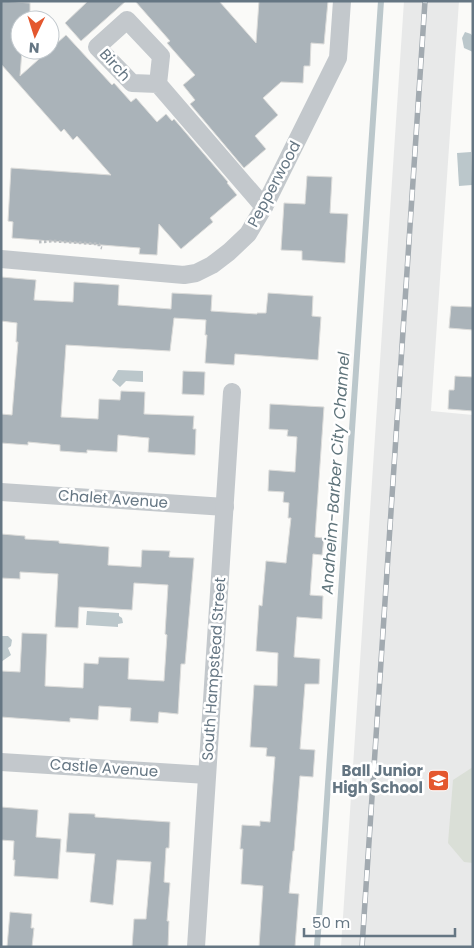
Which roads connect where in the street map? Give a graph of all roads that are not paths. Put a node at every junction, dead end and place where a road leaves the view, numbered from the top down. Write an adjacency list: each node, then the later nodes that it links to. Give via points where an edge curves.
1 (342, 1): 3 (street, Pepperwood, via 338,58)
2 (158, 84): 3 (street)
3 (264, 207): 4 (street, Pepperwood, via 248,234 212,265 196,273 163,274)
4 (1, 259)
5 (232, 392): 7 (street, South Hampstead Street)
6 (1, 492): 7 (street, Chalet Avenue)
7 (225, 506): 9 (street, South Hampstead Street)
8 (1, 762): 9 (street, Castle Avenue)
9 (207, 775): 10 (street, South Hampstead Street)
10 (196, 947)

